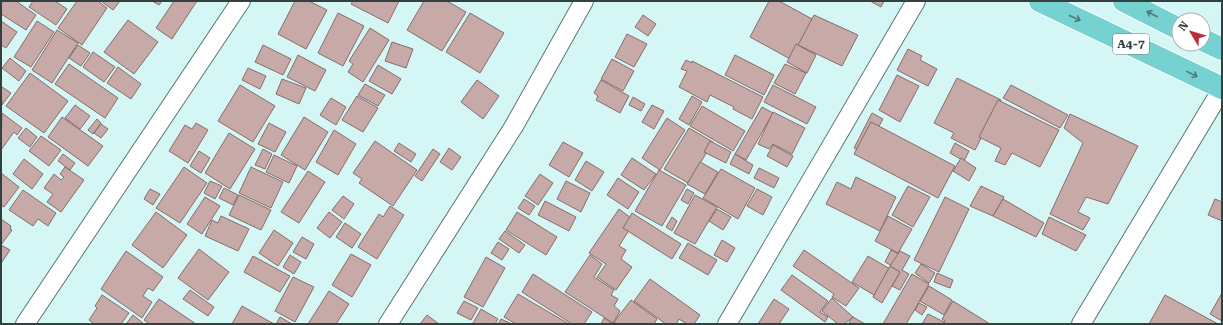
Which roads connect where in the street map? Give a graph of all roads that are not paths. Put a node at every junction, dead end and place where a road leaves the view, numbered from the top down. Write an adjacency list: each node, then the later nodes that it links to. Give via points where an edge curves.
1 (241, 1): 10 (street)
2 (584, 1): 11 (street, via 514,126)
3 (916, 1): 12 (street)
4 (1040, 1): 9 (highway, A4-7, one-way to 9)
5 (1124, 1): 6 (highway, A4-7, one-way to 5)
6 (1171, 25)
7 (1211, 44): 8 (highway)
8 (1222, 49)
9 (1222, 88): 13 (street)
10 (25, 324)
11 (388, 324)
12 (727, 324)
13 (1081, 324)

